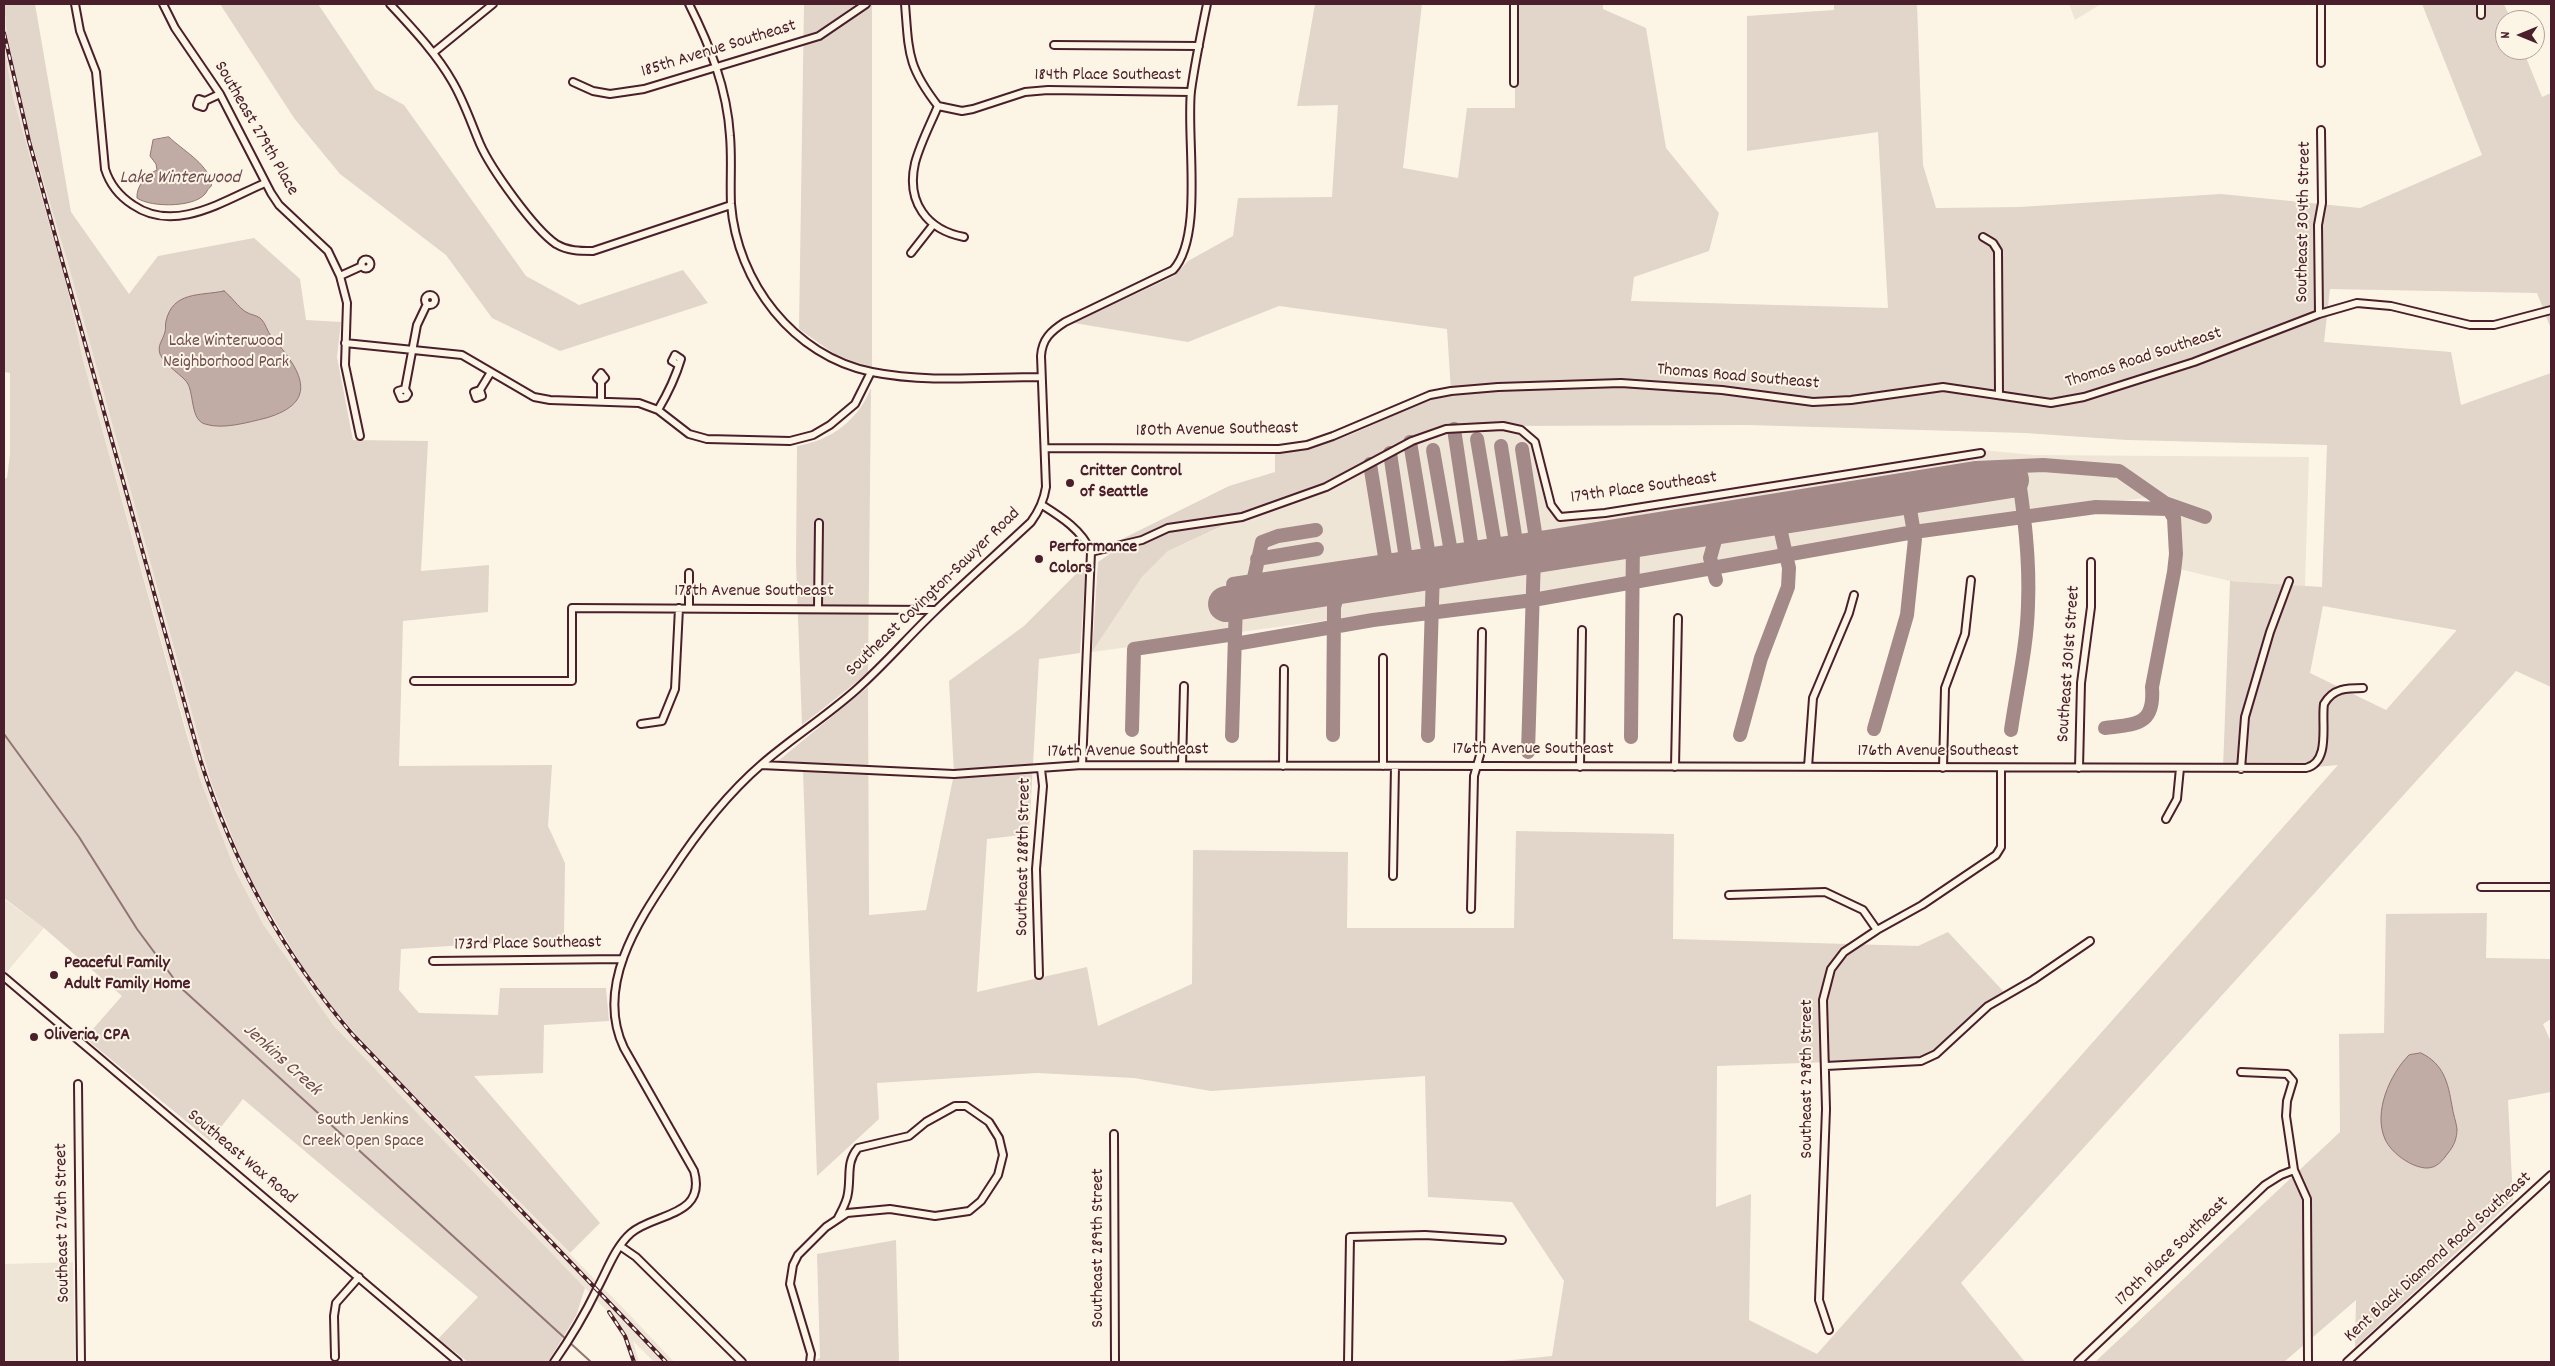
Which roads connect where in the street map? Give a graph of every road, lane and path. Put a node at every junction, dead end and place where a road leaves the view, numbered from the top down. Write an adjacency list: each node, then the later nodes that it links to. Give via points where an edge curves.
1 (75, 4): 25 (street, via 80,31 96,72 106,169 118,193 145,212 176,217 197,212)
2 (162, 4): 21 (street, Southeast 279th Place)
3 (390, 4): 15 (street)
4 (494, 4): 15 (street)
5 (688, 4): 17 (street)
6 (866, 4): 17 (street, 185th Avenue Southeast, via 819,36)
7 (905, 4): 23 (street, via 913,68)
8 (1206, 4): 14 (street, Southeast Covington-Sawyer Road)
9 (1514, 4): 19 (street)
10 (2321, 4): 16 (street)
11 (2481, 4): 12 (street)
12 (2481, 15)
13 (1054, 45): 14 (street)
14 (1199, 46): 20 (street, Southeast Covington-Sawyer Road)
15 (433, 53): 26 (street, via 452,81 481,145 501,178 539,228 556,244 572,250 593,251)
16 (2321, 63)
17 (717, 65): 18 (street, 185th Avenue Southeast, via 644,89 619,93 593,91); 26 (street, via 730,135)
18 (573, 82)
19 (1514, 83)
20 (1191, 92): 23 (street, 184th Place Southeast, via 1048,90 1025,92 968,110); 41 (street, Southeast Covington-Sawyer Road, via 1190,230 1183,258 1173,270 1052,331 1042,347)
21 (220, 94): 22 (street); 25 (street, Southeast 279th Place)
22 (205, 101)
23 (938, 106): 27 (street, via 915,164 914,175 920,209)
24 (2321, 130): 35 (street, Southeast 304th Street)
25 (266, 183): 32 (street, Southeast 279th Place, via 280,205 328,251)
26 (732, 205): 40 (street, via 751,278 776,314 806,342 837,360)
27 (933, 225): 28 (street, via 947,234); 30 (street)
28 (964, 237)
29 (1983, 237): 46 (street, via 1994,243 1998,251)
30 (911, 253)
31 (362, 266): 32 (street)
32 (340, 276): 36 (street, Southeast 279th Place, via 347,303)
33 (427, 304): 37 (street, via 420,315)
34 (2551, 310): 35 (street, Thomas Road Southeast, via 2482,325 2459,324 2391,306 2358,303)
35 (2319, 314): 46 (street, Thomas Road Southeast, via 2194,362 2084,398 2051,403)
36 (345, 342): 37 (street); 49 (street, Southeast 279th Place, via 345,365)
37 (413, 349): 39 (street, via 462,355); 43 (street)
38 (677, 364): 48 (street, via 676,378)
39 (491, 372): 44 (street); 47 (street, via 542,399)
40 (871, 372): 41 (street, via 918,377); 48 (street, via 855,404 839,419 813,435 790,441 698,438)
41 (1041, 377): 50 (street, Southeast Covington-Sawyer Road)
42 (601, 382): 47 (street)
43 (405, 389)
44 (480, 390)
45 (1439, 393): 46 (street, Thomas Road Southeast, via 1498,387 1621,383 1722,390 1814,402 1943,387); 50 (street, 180th Avenue Southeast, via 1307,445 1279,449)
46 (1999, 395)
47 (601, 401): 48 (street, via 639,403)
48 (658, 410)
49 (360, 436)
50 (1046, 448): 52 (street, Southeast Covington-Sawyer Road, via 1046,486)
51 (1981, 452): 54 (street, 179th Place Southeast, via 1560,517 1550,505 1535,442 1521,430 1503,426 1446,430 1410,442 1326,487 1242,517 1168,528 1142,540)
52 (1042, 505): 54 (street, via 1085,539); 63 (street, Southeast Covington-Sawyer Road, via 1031,522)
53 (819, 523): 62 (street)
54 (1091, 552): 74 (street)
55 (2091, 562): 85 (street, Southeast 301st Street, via 2091,606 2081,683)
56 (689, 573): 61 (street)
57 (1971, 580): 83 (street, via 1965,634 1945,688)
58 (2290, 581): 88 (street, via 2270,632 2245,717)
59 (1854, 595): 82 (street, via 1813,698)
60 (679, 608): 61 (street, 178th Avenue Southeast); 69 (street, 178th Avenue Southeast, via 572,608 572,681); 72 (street, via 675,689 662,721)
61 (689, 608): 62 (street, 178th Avenue Southeast)
62 (818, 608): 63 (street, 178th Avenue Southeast)
63 (936, 610): 73 (street, Southeast Covington-Sawyer Road, via 856,690)
64 (1678, 618): 81 (street)
65 (1582, 630): 80 (street)
66 (1482, 632): 79 (street, via 1480,756)
67 (1383, 658): 77 (street)
68 (1284, 669): 76 (street)
69 (414, 681)
70 (1184, 686): 75 (street)
71 (2363, 688): 88 (street, 176th Avenue Southeast, via 2342,689 2327,698 2322,714 2323,744 2316,765)
72 (641, 724)
73 (761, 765): 87 (street, 176th Avenue Southeast, via 954,774); 97 (street, Southeast Covington-Sawyer Road, via 720,806 683,854 643,914)
74 (1082, 765): 75 (street, 176th Avenue Southeast); 87 (street, 176th Avenue Southeast)
75 (1182, 765): 76 (street, 176th Avenue Southeast)
76 (1283, 766): 77 (street, 176th Avenue Southeast)
77 (1383, 766): 78 (street, 176th Avenue Southeast)
78 (1395, 766): 79 (street, 176th Avenue Southeast); 90 (street)
79 (1477, 766): 80 (street, 176th Avenue Southeast); 94 (street, via 1474,776)
80 (1580, 766): 81 (street, 176th Avenue Southeast)
81 (1675, 767): 82 (street, 176th Avenue Southeast)
82 (1808, 767): 83 (street, 176th Avenue Southeast)
83 (1943, 768): 84 (street, 176th Avenue Southeast)
84 (2001, 768): 85 (street, 176th Avenue Southeast); 95 (street, Southeast 298th Street, via 2001,847 1996,855 1922,905)
85 (2079, 768): 86 (street, 176th Avenue Southeast)
86 (2180, 768): 88 (street, 176th Avenue Southeast); 89 (street, via 2177,798)
87 (1041, 769): 99 (street, Southeast 288th Street, via 1043,786 1036,876)
88 (2241, 769)
89 (2166, 819)
90 (1393, 876)
91 (2551, 886): 92 (street)
92 (2481, 887)
93 (1729, 895): 95 (street, via 1825,892 1863,910)
94 (1471, 909)
95 (1877, 930): 101 (street, Southeast 298th Street, via 1844,952 1831,969 1823,1000)
96 (2090, 941): 101 (street, via 1988,1006 1936,1054 1921,1061)
97 (623, 959): 98 (street, 173rd Place Southeast); 109 (street, Southeast Covington-Sawyer Road, via 614,1008 620,1039 696,1179 690,1202 673,1214 636,1229)
98 (433, 961)
99 (1039, 975)
100 (5, 980): 110 (street, Southeast Wax Road)
101 (1826, 1066): 111 (street, Southeast 298th Street, via 1819,1300)
102 (2241, 1072): 105 (street, via 2287,1074 2291,1077 2293,1082 2286,1116)
103 (78, 1084): 113 (street, Southeast 276th Street)
104 (1114, 1134): 118 (street, Southeast 289th Street)
105 (2294, 1170): 120 (street, 170th Place Southeast, via 2265,1184); 121 (street, via 2307,1199)
106 (2551, 1175): 122 (street, Kent Black Diamond Road Southeast)
107 (838, 1218): 107 (street, via 848,1192 849,1163 858,1148 909,1136 955,1106 966,1106 985,1117 999,1138 1003,1154 998,1175 981,1201 969,1211 935,1216 890,1209 855,1212); 117 (street, via 798,1255 791,1275 790,1284 811,1354)
108 (1502, 1240): 119 (street, via 1425,1235 1350,1237)
109 (620, 1246): 115 (street); 116 (street, via 636,1257)
110 (359, 1277): 112 (street, via 336,1303); 114 (street, Southeast Wax Road)
111 (1829, 1330)
112 (335, 1358)
113 (81, 1362)
114 (458, 1362)
115 (554, 1362)
116 (742, 1362)
117 (810, 1362)
118 (1115, 1362)
119 (1348, 1362)
120 (2078, 1362)
121 (2308, 1362)
122 (2347, 1362)

